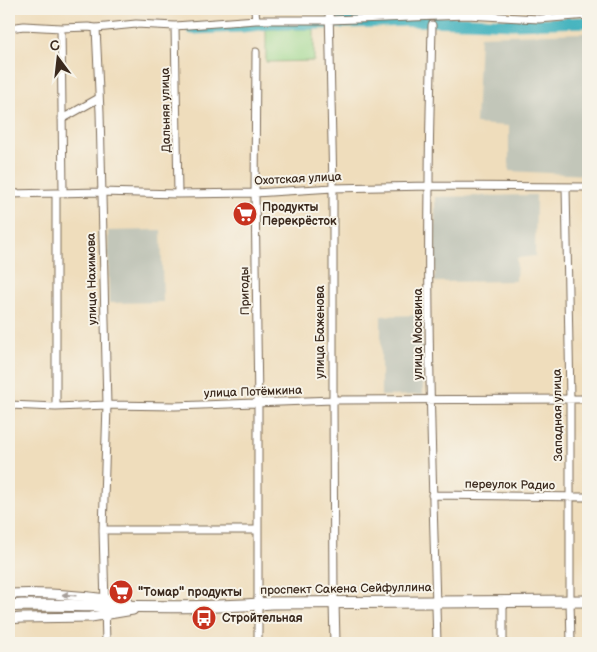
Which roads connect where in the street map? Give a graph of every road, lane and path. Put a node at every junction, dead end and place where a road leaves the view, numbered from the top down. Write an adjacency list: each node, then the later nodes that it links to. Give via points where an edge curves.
1 (254, 9): 5 (street)
2 (329, 9): 6 (street, улица Баженова)
3 (575, 12): 4 (street); 6 (street, via 539,19 467,15)
4 (588, 16)
5 (256, 20): 6 (street); 8 (street)
6 (329, 20): 18 (street, улица Баженова)
7 (432, 25): 15 (street, улица Москвина)
8 (175, 26): 11 (street, via 136,24); 23 (street, Дальняя улица)
9 (9, 28): 10 (street)
10 (62, 28): 11 (street); 14 (street)
11 (96, 28): 13 (street, улица Нахимова)
12 (256, 52): 21 (street, Пригоды)
13 (99, 98): 14 (street); 19 (street, улица Нахимова)
14 (62, 119): 20 (street)
15 (428, 186): 16 (street, Охотская улица); 18 (street, Охотская улица); 27 (street, улица Москвина)
16 (566, 187): 17 (street, Охотская улица); 24 (street, Западная улица)
17 (588, 187)
18 (333, 188): 21 (street, Охотская улица); 26 (street, улица Баженова)
19 (101, 192): 20 (street, Охотская улица); 23 (street, Охотская улица); 29 (street, улица Нахимова)
20 (59, 193): 22 (street, Охотская улица); 31 (street)
21 (255, 193): 23 (street, Охотская улица); 28 (street, Пригоды)
22 (9, 194)
23 (178, 194)
24 (570, 399): 25 (street, улица Потёмкина); 27 (street, улица Потёмкина); 33 (street, Западная улица)
25 (588, 399)
26 (333, 400): 27 (street, улица Потёмкина); 28 (street, улица Потёмкина); 41 (street, улица Баженова)
27 (430, 400): 32 (street, улица Москвина)
28 (258, 403): 29 (street, улица Потёмкина); 36 (street, Пригоды)
29 (107, 405): 31 (street, улица Потёмкина); 35 (street, улица Нахимова)
30 (9, 406): 31 (street, улица Потёмкина)
31 (56, 407)
32 (432, 494): 33 (street, переулок Радио); 42 (street, улица Москвина)
33 (570, 497): 34 (street, переулок Радио); 39 (street, Западная улица)
34 (588, 498)
35 (103, 530): 36 (street); 45 (street, улица Нахимова)
36 (258, 530): 43 (street, Пригоды)
37 (9, 594): 45 (street, one-way to 37, via 68,595)
38 (503, 601): 39 (main road, проспект Сакена Сейфуллина); 42 (main road, проспект Сакена Сейфуллина); 51 (street)
39 (570, 601): 40 (main road, проспект Сакена Сейфуллина); 52 (street, Западная улица)
40 (588, 601)
41 (334, 602): 42 (main road, проспект Сакена Сейфуллина); 43 (main road, проспект Сакена Сейфуллина); 49 (street, улица Баженова)
42 (436, 602): 50 (street, улица Москвина)
43 (258, 604): 45 (main road, проспект Сакена Сейфуллина); 48 (street, Пригоды)
44 (9, 606): 45 (main road, проспект Сакена Сейфуллина)
45 (105, 606): 46 (street, via 74,618); 47 (street, улица Нахимова)
46 (9, 619)
47 (106, 643)
48 (258, 643)
49 (335, 643)
50 (437, 643)
51 (503, 643)
52 (571, 643)

